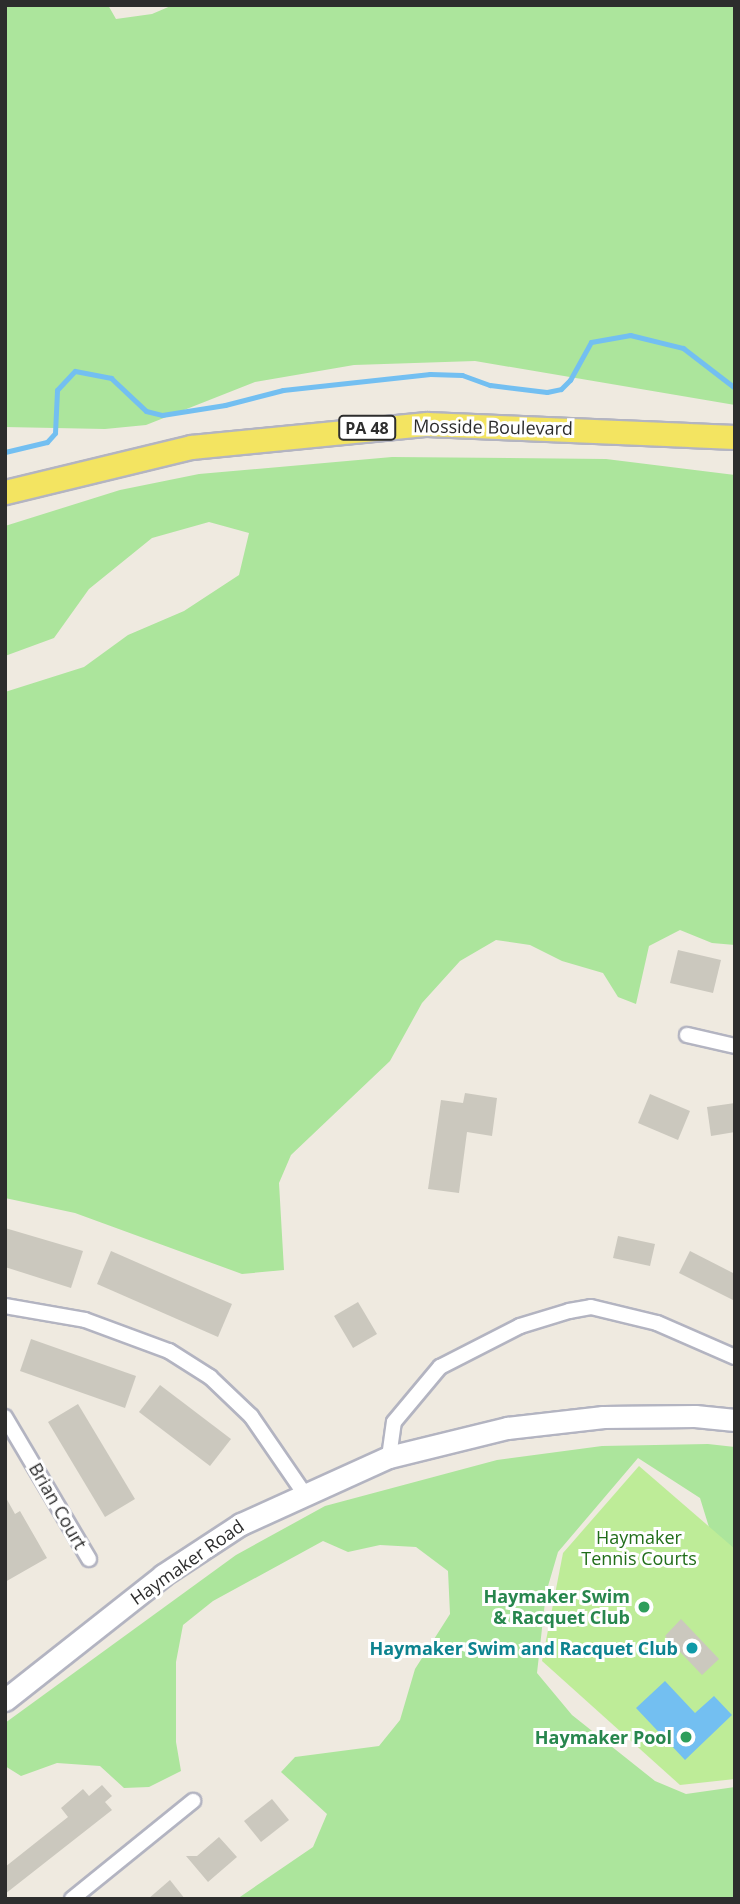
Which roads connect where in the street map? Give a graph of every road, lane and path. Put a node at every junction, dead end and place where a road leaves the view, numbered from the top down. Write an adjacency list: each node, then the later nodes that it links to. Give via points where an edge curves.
1 (735, 437): 2 (main road, Mosside Boulevard / PA 48, via 534,426 401,426 191,447 72,472)
2 (5, 492)
3 (687, 1035): 4 (street)
4 (735, 1046)
5 (5, 1306): 10 (street, via 85,1320 169,1351 210,1377 251,1416)
6 (735, 1357): 9 (street, via 657,1323 591,1307 569,1311 520,1326 440,1367 394,1422)
7 (5, 1417): 11 (street, Brian Court)
8 (735, 1420): 9 (main road, Haymaker Road, via 603,1417 507,1428)
9 (389, 1457): 10 (main road, Haymaker Road)
10 (304, 1493): 12 (main road, Haymaker Road, via 241,1524 163,1576)
11 (89, 1559)
12 (5, 1700)
13 (193, 1801): 14 (street)
14 (72, 1899)

